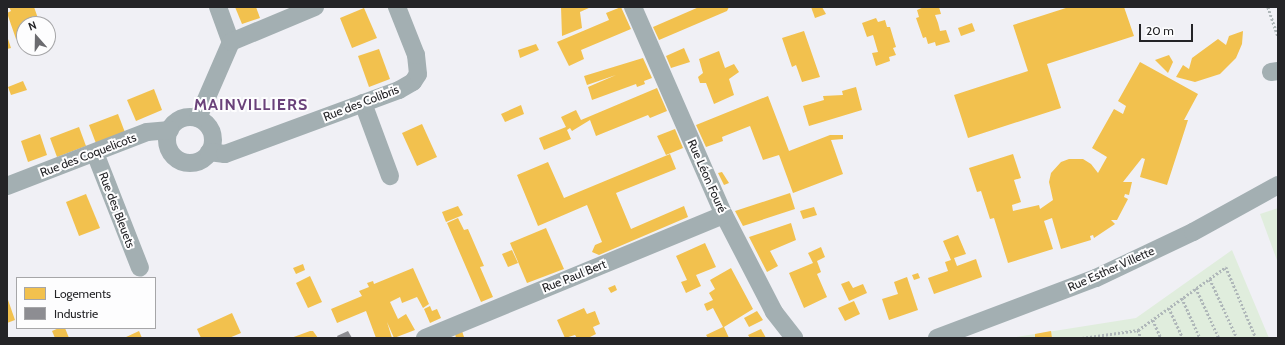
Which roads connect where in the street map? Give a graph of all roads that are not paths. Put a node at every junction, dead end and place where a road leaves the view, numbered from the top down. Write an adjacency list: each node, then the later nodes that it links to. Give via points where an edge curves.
1 (218, 7): 5 (street)
2 (315, 7): 5 (street)
3 (397, 7): 6 (street, Rue des Colibris, via 416,55 418,74 413,82 399,90)
4 (633, 7): 14 (street, Rue Léon Fouré)
5 (231, 42): 7 (street)
6 (363, 103): 10 (street, Rue des Colibris, via 225,154); 11 (street)
7 (198, 118): 8 (street, via 181,119); 10 (street, via 210,129 212,141)
8 (170, 130): 9 (street, Rue des Coquelicots, via 147,132); 10 (street, via 168,146 184,162 198,161)
9 (95, 152): 13 (street, Rue des Coquelicots); 15 (street, Rue des Bleuets)
10 (209, 152)
11 (390, 176)
12 (1278, 185): 18 (street, Rue Esther Villette, via 1192,232 1096,278)
13 (7, 186)
14 (724, 215): 16 (street, Rue Paul Bert); 17 (street, Rue Léon Fouré, via 774,312)
15 (140, 268)
16 (425, 338)
17 (794, 338)
18 (938, 338)

